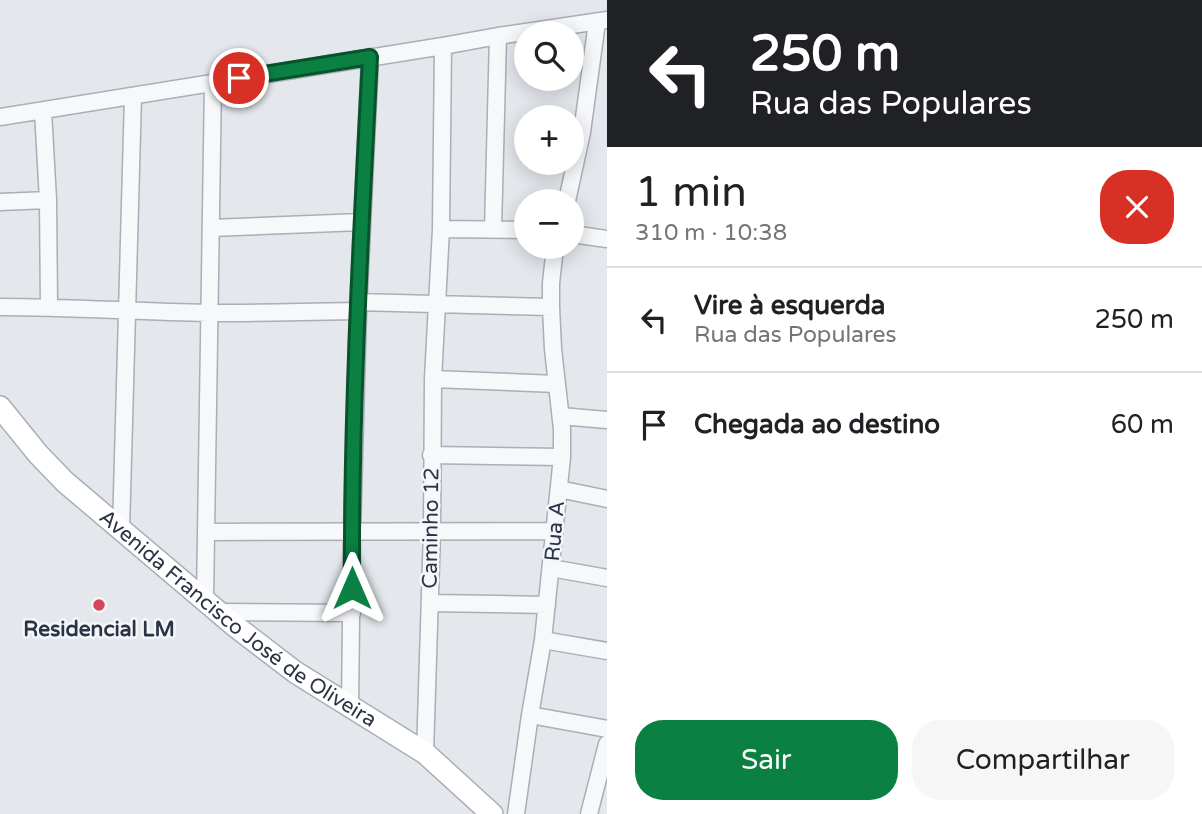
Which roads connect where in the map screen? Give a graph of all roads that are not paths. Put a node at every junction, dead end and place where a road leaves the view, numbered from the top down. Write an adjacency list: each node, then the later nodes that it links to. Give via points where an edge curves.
1 (602, 21): 2 (street); 9 (street)
2 (498, 36): 3 (street); 15 (street)
3 (443, 46): 4 (street); 14 (street, Caminho 12)
4 (370, 57): 5 (street); 12 (street)
5 (213, 82): 6 (street); 13 (street)
6 (133, 96): 7 (street); 25 (street)
7 (43, 111): 8 (street); 10 (street)
8 (0, 117)
9 (570, 189)
10 (48, 200): 11 (street); 22 (street)
11 (0, 202)
12 (361, 222): 13 (street); 23 (street)
13 (211, 228): 26 (street)
14 (441, 229): 15 (street); 20 (street, Caminho 12)
15 (494, 229): 16 (street)
16 (514, 230)
17 (584, 236): 18 (street)
18 (607, 239)
19 (554, 259): 24 (street, Rua A)
20 (436, 303): 23 (street); 24 (street); 27 (street, Caminho 12)
21 (0, 307): 22 (street)
22 (49, 307): 25 (street)
23 (358, 307): 26 (street); 40 (street)
24 (551, 307): 28 (street, Rua A)
25 (128, 311): 26 (street); 36 (street)
26 (210, 313): 39 (street)
27 (433, 379): 28 (street); 32 (street, Caminho 12)
28 (557, 384): 30 (street, Rua A)
29 (0, 407): 36 (street, Avenida Francisco José de Oliveira, via 37,454)
30 (561, 416): 31 (street); 33 (street, Rua A)
31 (607, 420)
32 (431, 455): 33 (street); 37 (street, Caminho 12)
33 (562, 457): 34 (street, Rua A)
34 (559, 489): 35 (street); 38 (street, Rua A)
35 (607, 499)
36 (121, 530): 45 (street, Avenida Francisco José de Oliveira)
37 (432, 531): 38 (street); 40 (street); 43 (street, Caminho 12)
38 (555, 531): 41 (street, Rua A)
39 (206, 532): 40 (street); 45 (street)
40 (352, 532): 46 (street)
41 (551, 568): 42 (street); 44 (street, Rua A)
42 (607, 578)
43 (430, 603): 44 (street); 53 (street, Caminho 12)
44 (547, 605): 47 (street, Rua A)
45 (212, 606): 46 (street); 49 (street, Avenida Francisco José de Oliveira, via 295,672)
46 (352, 613): 49 (street)
47 (543, 640): 48 (street); 50 (street, Rua A)
48 (607, 651)
49 (350, 708): 53 (street, Avenida Francisco José de Oliveira)
50 (530, 715): 51 (street); 55 (street, Rua A)
51 (607, 729)
52 (607, 744): 56 (street)
53 (425, 753): 54 (street, Avenida Francisco José de Oliveira)
54 (492, 814)
55 (516, 814)
56 (589, 814)

